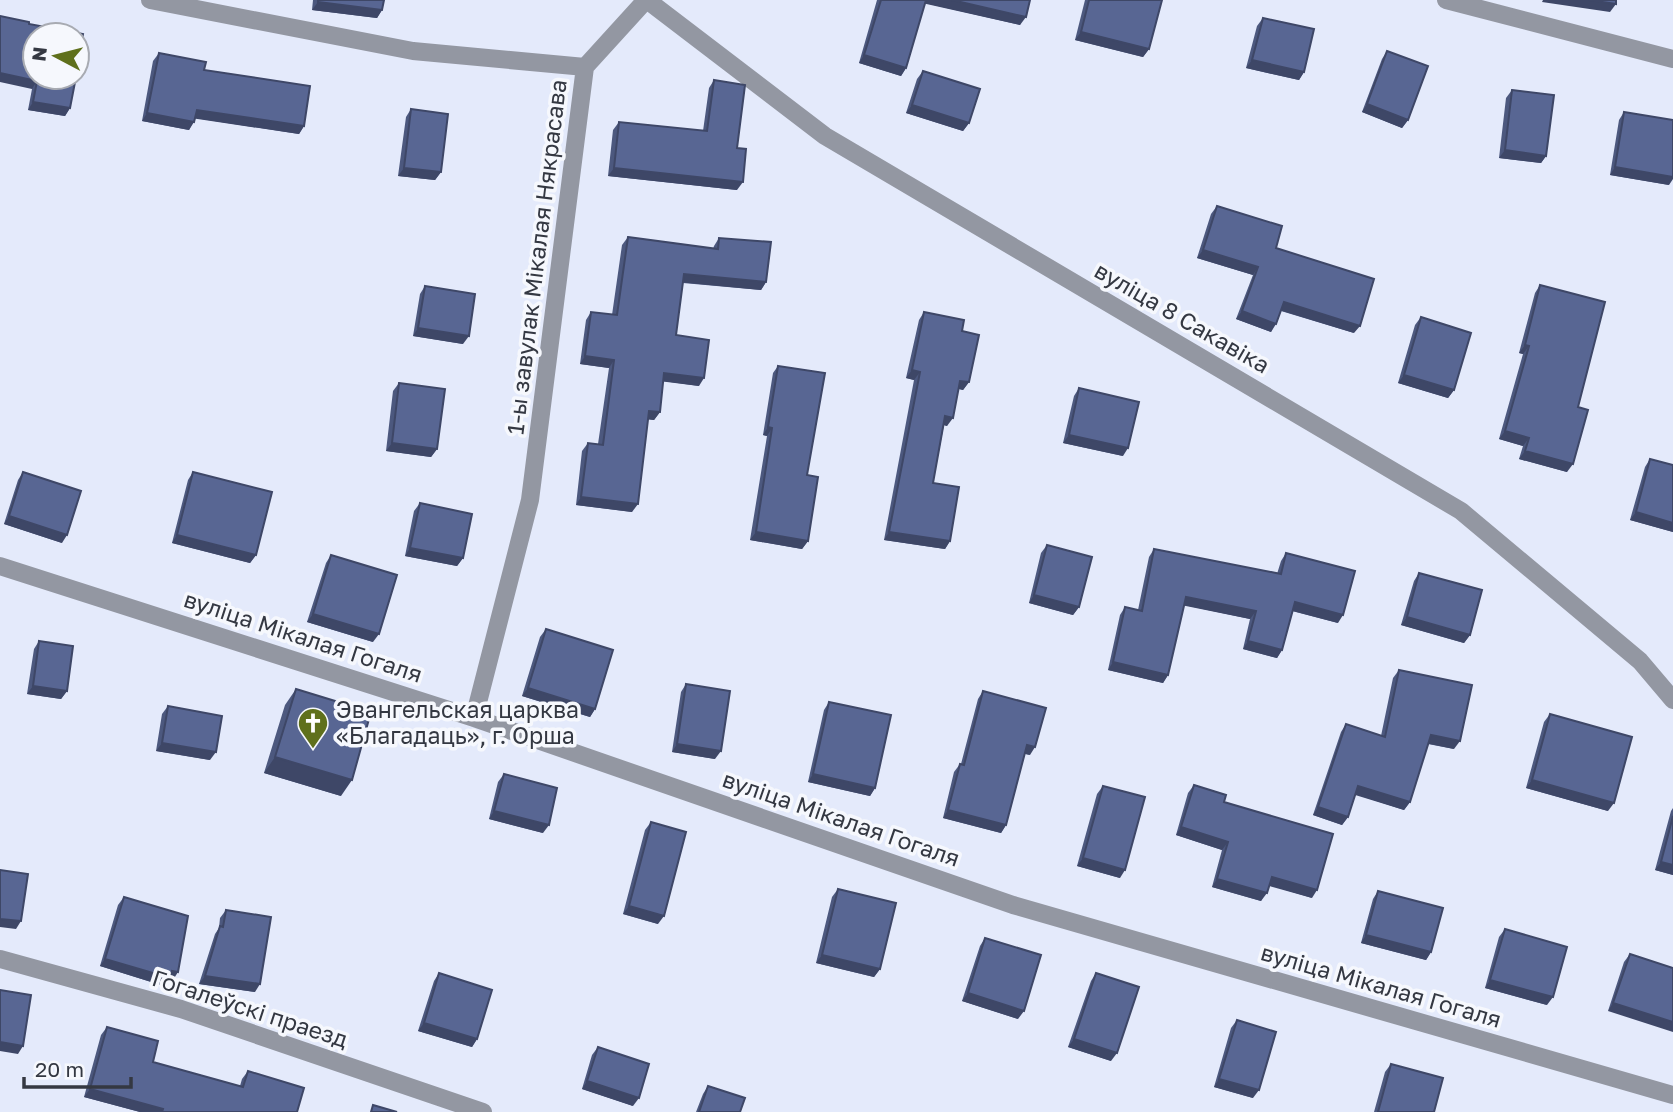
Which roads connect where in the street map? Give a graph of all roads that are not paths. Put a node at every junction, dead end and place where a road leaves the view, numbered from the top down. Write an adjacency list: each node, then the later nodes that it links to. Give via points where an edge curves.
1 (150, 0): 5 (street, 1-ы завулак Мікалая Някрасава, via 413,51)
2 (647, 0): 5 (street); 7 (street, вуліца 8 Сакавіка, via 825,136 1461,511 1640,661)
3 (1446, 0): 4 (street)
4 (1673, 59)
5 (585, 67): 8 (street, 1-ы завулак Мікалая Някрасава, via 530,500)
6 (0, 566): 8 (street, вуліца Мікалая Гогаля)
7 (1673, 701)
8 (474, 718): 10 (street, вуліца Мікалая Гогаля, via 1013,905)
9 (0, 959): 11 (street, Гогалеўскі праезд, via 181,1009)
10 (1673, 1095)
11 (483, 1112)

